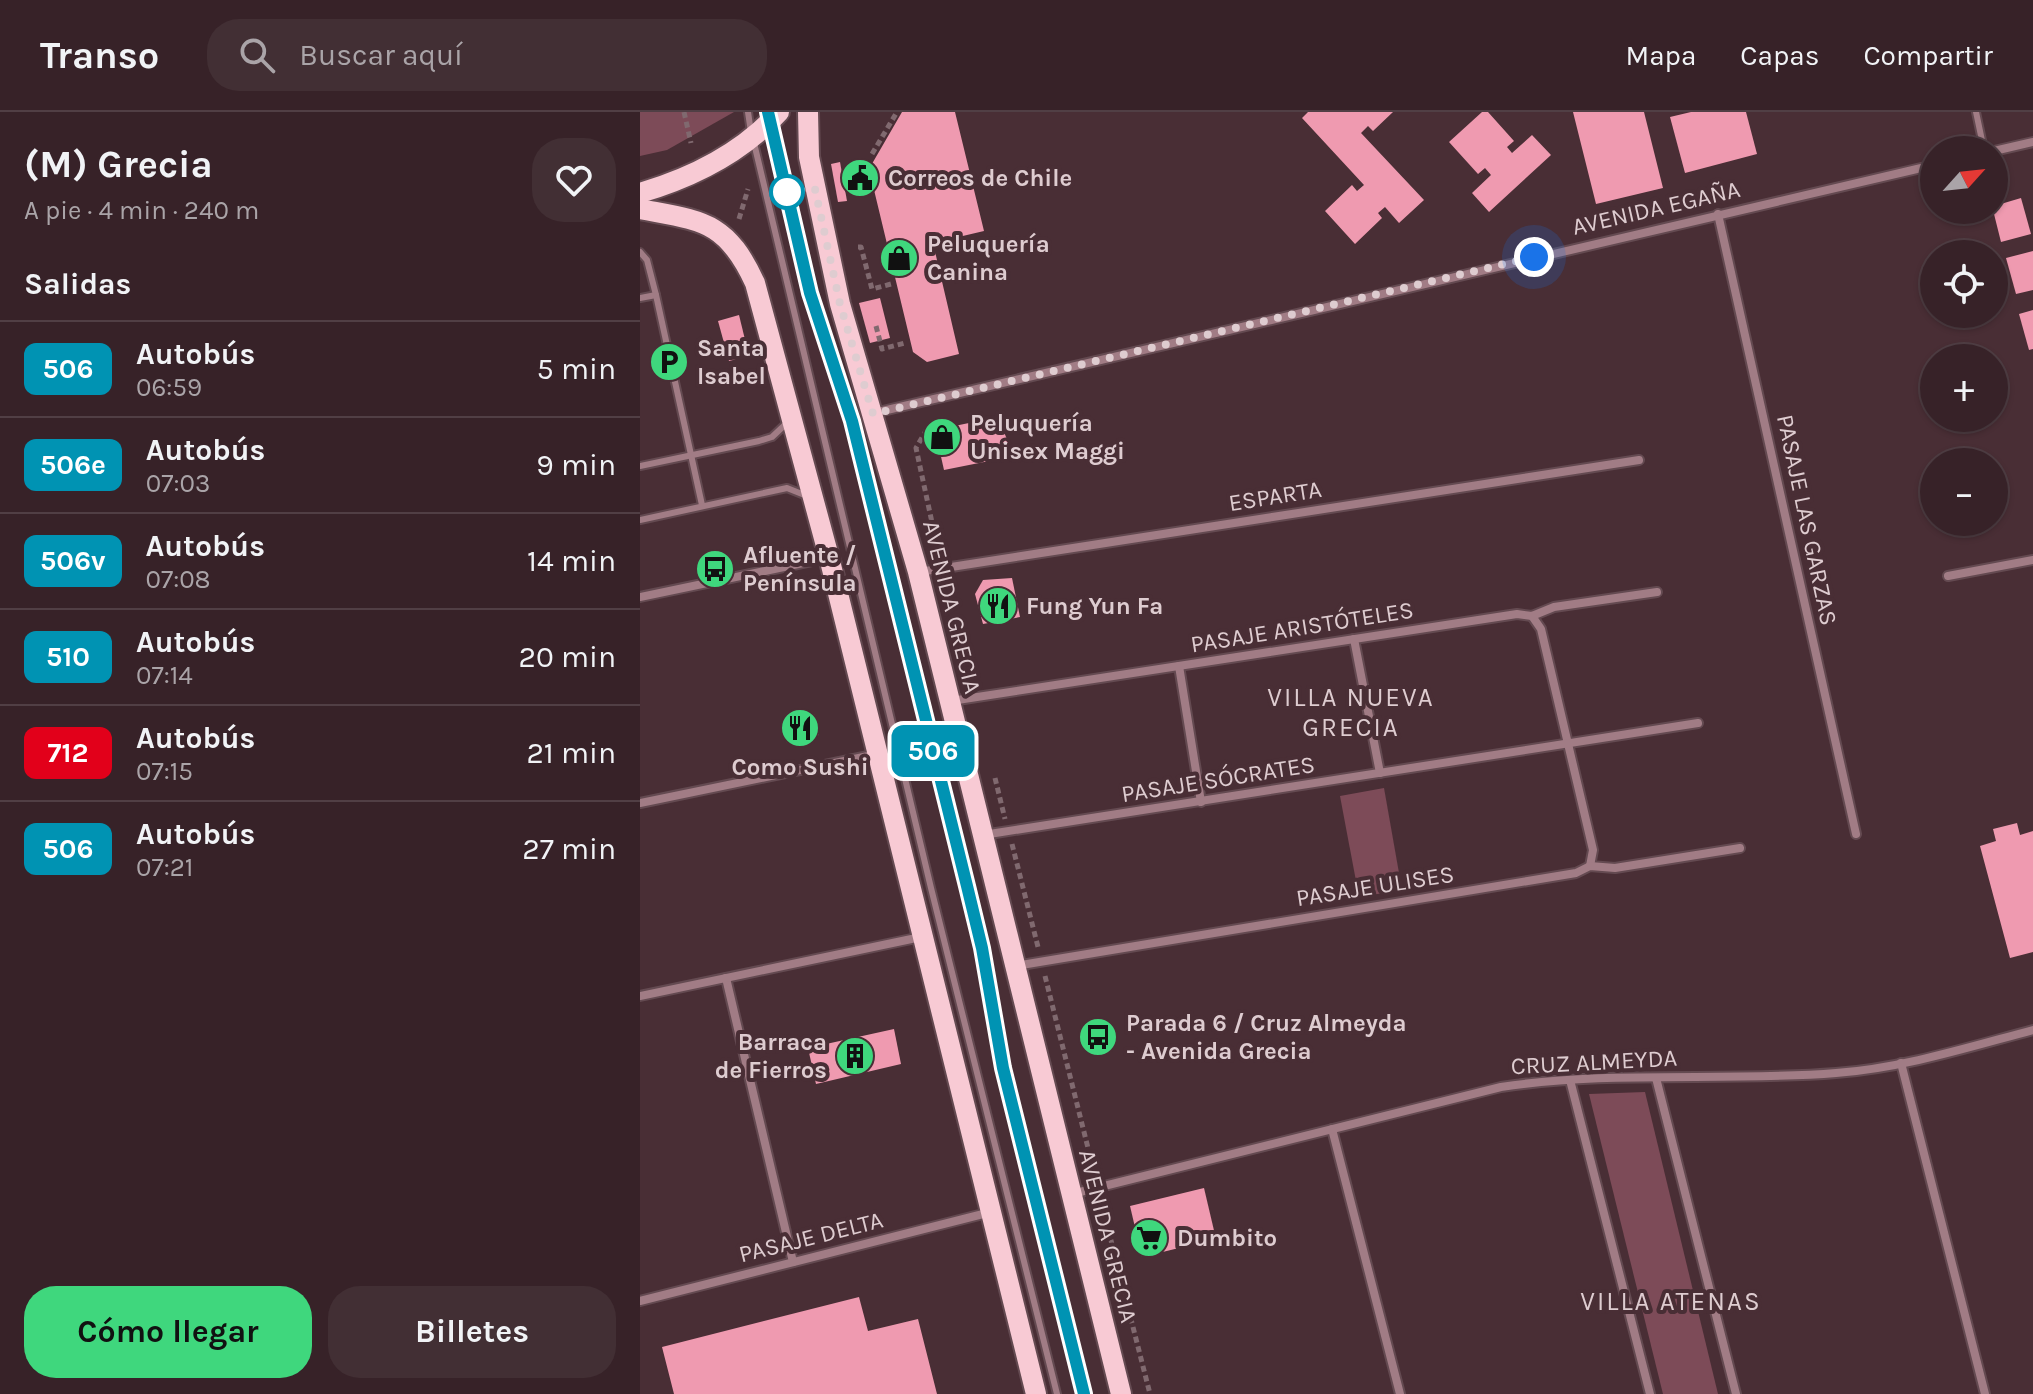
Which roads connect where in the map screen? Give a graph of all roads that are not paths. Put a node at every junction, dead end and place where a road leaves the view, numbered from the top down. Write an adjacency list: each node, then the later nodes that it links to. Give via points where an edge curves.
1 (748, 112): 6 (lane)
2 (808, 112): 16 (main road, AVENIDA GRECIA, via 809,157 826,241)
3 (1976, 112): 5 (lane)
4 (772, 116): 6 (main road); 59 (lane, via 810,293 852,421 967,886 1003,1068)
5 (1981, 136)
6 (752, 137): 10 (main road, via 689,176); 58 (lane)
7 (2032, 146): 8 (street)
8 (2008, 149)
9 (1920, 168): 12 (street, AVENIDA EGAÑA)
10 (640, 193)
11 (640, 209): 17 (main road, via 704,223 733,243 755,283)
12 (1718, 214): 16 (street, AVENIDA EGAÑA); 40 (street, PASAJE LAS GARZAS)
13 (640, 252): 14 (lane)
14 (656, 295): 15 (lane); 18 (lane)
15 (640, 298)
16 (873, 414): 26 (main road, AVENIDA GRECIA)
17 (791, 419): 18 (lane, via 772,437); 21 (main road)
18 (690, 455): 20 (lane); 22 (lane)
19 (1639, 460): 26 (street, ESPARTA)
20 (640, 466)
21 (813, 498): 22 (lane, via 787,488); 24 (main road)
22 (702, 505): 23 (lane)
23 (640, 520)
24 (829, 557): 29 (street); 36 (main road)
25 (2033, 560): 27 (street)
26 (918, 572): 33 (main road, AVENIDA GRECIA)
27 (1948, 576)
28 (1657, 592): 30 (street, PASAJE ARISTÓTELES, via 1554,607)
29 (640, 597)
30 (1532, 616): 31 (street, PASAJE ARISTÓTELES); 35 (street, via 1541,629)
31 (1354, 639): 32 (street, PASAJE ARISTÓTELES); 37 (street)
32 (1179, 666): 33 (street, PASAJE ARISTÓTELES); 38 (street)
33 (950, 701): 41 (main road, AVENIDA GRECIA)
34 (1698, 723): 35 (street, PASAJE SÓCRATES)
35 (1567, 744): 37 (street, PASAJE SÓCRATES); 43 (street, via 1593,850)
36 (878, 754): 39 (street); 44 (main road)
37 (1380, 773): 38 (street, PASAJE SÓCRATES)
38 (1201, 802): 41 (street, PASAJE SÓCRATES)
39 (640, 803)
40 (1856, 834)
41 (982, 836): 45 (main road, AVENIDA GRECIA)
42 (1740, 848): 43 (street, PASAJE ULISES, via 1615,868)
43 (1590, 866): 45 (street, PASAJE ULISES, via 1576,873)
44 (923, 937): 46 (street); 54 (main road)
45 (1014, 966): 53 (main road, AVENIDA GRECIA)
46 (726, 978): 47 (street); 55 (street)
47 (640, 996)
48 (2033, 1030): 49 (street, CRUZ ALMEYDA)
49 (1901, 1063): 50 (street, CRUZ ALMEYDA, via 1834,1073); 64 (street)
50 (1656, 1078): 51 (street, CRUZ ALMEYDA); 63 (street)
51 (1570, 1080): 52 (street, CRUZ ALMEYDA, via 1471,1093); 62 (street)
52 (1332, 1129): 53 (street, CRUZ ALMEYDA); 61 (street)
53 (1070, 1194): 60 (main road, AVENIDA GRECIA)
54 (991, 1212): 55 (street, PASAJE DELTA); 57 (main road)
55 (793, 1262): 56 (street, PASAJE DELTA)
56 (640, 1301)
57 (1036, 1394)
58 (1057, 1394)
59 (1084, 1394)
60 (1121, 1394)
61 (1400, 1394)
62 (1650, 1394)
63 (1736, 1394)
64 (1985, 1394)

